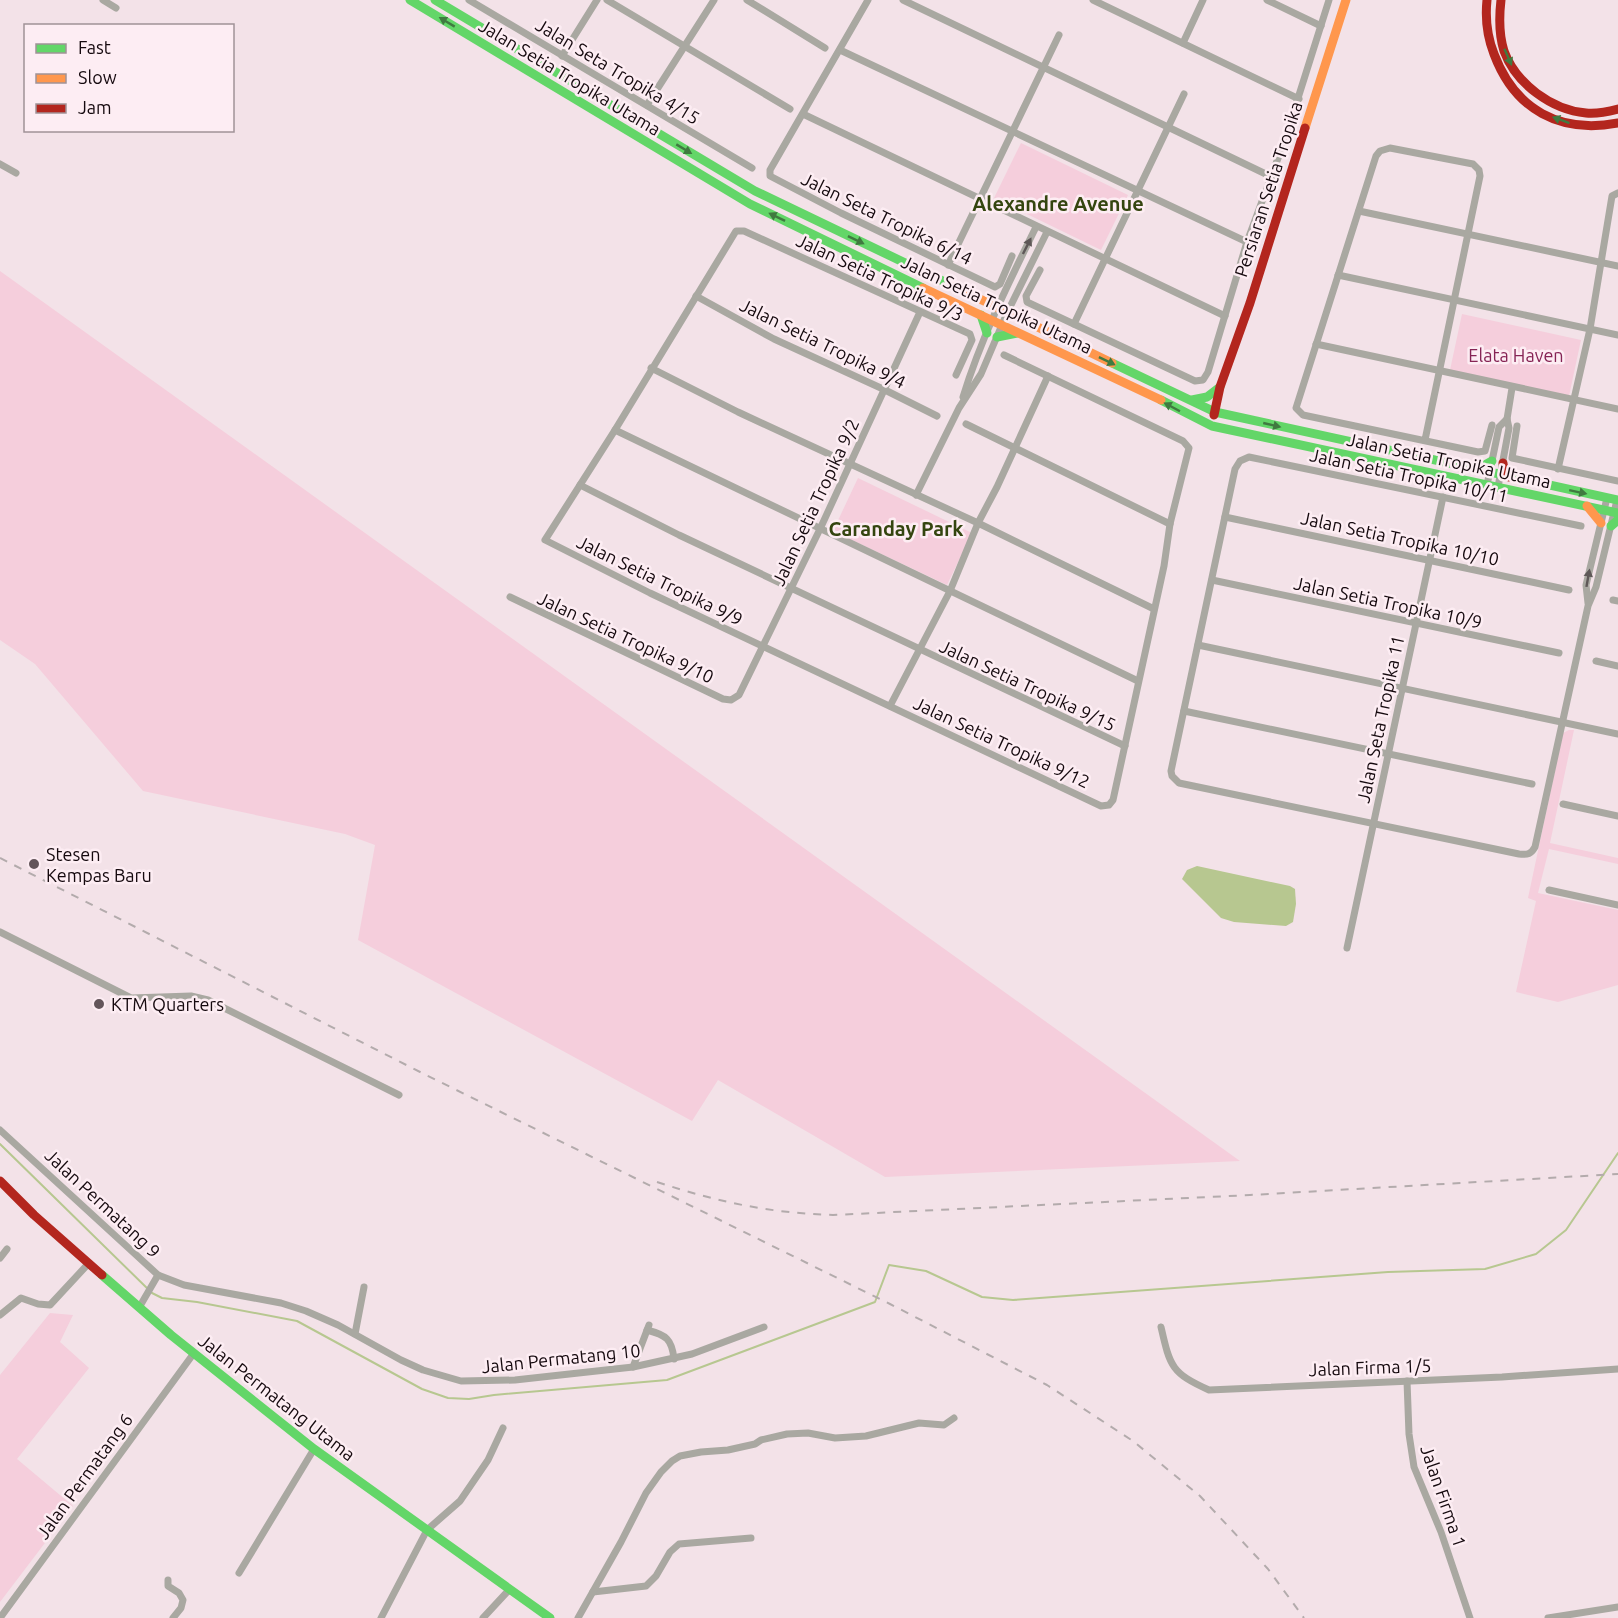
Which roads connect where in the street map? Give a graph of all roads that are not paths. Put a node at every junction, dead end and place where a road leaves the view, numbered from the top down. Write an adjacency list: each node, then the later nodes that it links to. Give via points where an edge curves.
1 (103, 0): 18 (street)
2 (410, 0): 64 (main road, Jalan Setia Tropika Utama, one-way to 2, via 750,204)
3 (435, 0): 61 (main road, Jalan Setia Tropika Utama, one-way to 61, via 755,191)
4 (470, 0): 25 (street, Jalan Seta Tropika 4/15)
5 (597, 0): 25 (street)
6 (607, 0): 22 (street)
7 (714, 0): 22 (street)
8 (747, 0): 23 (street)
9 (868, 0): 24 (street)
10 (903, 0): 26 (street)
11 (1093, 0): 21 (street)
12 (1203, 0): 21 (street)
13 (1267, 0): 19 (street)
14 (1329, 0): 19 (street)
15 (1346, 0): 82 (main road, Persiaran Setia Tropika)
16 (1488, 0): 33 (main road, one-way to 16, via 1596,127 1567,123 1536,110 1516,94 1500,71 1489,41 1485,11)
17 (1501, 0): 31 (main road, one-way to 31, via 1505,52 1511,65 1533,89 1573,111 1599,113)
18 (116, 8)
19 (1321, 26): 28 (street)
20 (1059, 35): 26 (street)
21 (1184, 44): 28 (street)
22 (685, 47): 29 (street); 30 (street)
23 (825, 48)
24 (840, 50): 32 (street); 35 (street)
25 (562, 56): 29 (street, Jalan Seta Tropika 4/15)
26 (1043, 68): 34 (street); 35 (street)
27 (1184, 94): 34 (street)
28 (1299, 99): 36 (street)
29 (647, 105): 39 (street, Jalan Seta Tropika 4/15)
30 (790, 109)
31 (1618, 109)
32 (803, 114): 44 (street); 53 (street, Jalan Seta Tropika 6/14, via 770,170 771,178)
33 (1618, 123)
34 (1169, 126): 41 (street); 42 (street)
35 (1012, 132): 42 (street); 44 (street)
36 (1287, 133)
37 (1284, 142): 41 (street)
38 (0, 164): 40 (street)
39 (752, 168)
40 (16, 173)
41 (1272, 177): 49 (street)
42 (1138, 190): 49 (street); 51 (street)
43 (1618, 193): 52 (street, via 1612,196)
44 (981, 200): 46 (street); 53 (street)
45 (1359, 211): 48 (street); 48 (street, via 1380,151 1390,148 1473,164 1480,176); 57 (street)
46 (1036, 227): 47 (street); 56 (street, one-way to 46)
47 (1047, 232): 51 (street); 58 (street)
48 (1468, 235): 52 (street); 60 (street)
49 (1247, 242): 65 (street)
50 (1012, 256): 53 (street, Jalan Seta Tropika 6/14, via 995,287)
51 (1105, 259): 65 (street); 67 (street)
52 (1602, 263): 54 (street); 69 (street)
53 (948, 264)
54 (1618, 266)
55 (1040, 270): 67 (street, via 1026,301)
56 (1013, 275): 58 (street); 61 (street)
57 (1338, 275): 60 (street); 74 (street)
58 (1023, 280): 63 (street)
59 (696, 296): 62 (street, Jalan Setia Tropika 9/3, via 736,231 744,231); 78 (street); 84 (street, Jalan Setia Tropika 9/4, via 774,339)
60 (1454, 301): 69 (street); 79 (street)
61 (998, 308): 63 (main road, Jalan Setia Tropika Utama); 66 (street)
62 (920, 312): 80 (street, Jalan Setia Tropika 9/3, via 972,336); 84 (street, Jalan Setia Tropika 9/2)
63 (1007, 313): 68 (street); 85 (main road, Jalan Setia Tropika Utama, one-way to 85)
64 (981, 315): 66 (main road, Jalan Setia Tropika Utama); 70 (main road)
65 (1225, 316): 67 (street, via 1206,376 1195,381)
66 (992, 321): 68 (main road, Jalan Setia Tropika Utama); 70 (street)
67 (1074, 324)
68 (1002, 326): 71 (main road, Jalan Setia Tropika Utama); 73 (street)
69 (1590, 329): 72 (street); 86 (street)
70 (987, 333): 75 (street)
71 (1019, 333): 73 (main road); 94 (main road, Jalan Setia Tropika Utama, one-way to 71)
72 (1618, 335)
73 (998, 337): 76 (street)
74 (1316, 344): 79 (street); 97 (street, via 1296,408 1303,415)
75 (982, 346): 76 (street); 87 (street)
76 (992, 351): 87 (street)
77 (1004, 355): 81 (street)
78 (651, 368): 96 (street); 103 (street)
79 (1440, 372): 83 (street); 97 (street)
80 (956, 375)
81 (1048, 375): 100 (street); 122 (street, via 1183,441 1189,448)
82 (1220, 387): 85 (main road, via 1202,400); 89 (main road, Persiaran Setia Tropika)
83 (1512, 388): 86 (street); 91 (street)
84 (883, 389): 90 (street, Jalan Setia Tropika 9/4); 103 (street, Jalan Setia Tropika 9/2)
85 (1190, 401): 89 (main road, Jalan Setia Tropika Utama)
86 (1574, 401): 88 (street); 104 (street)
87 (959, 408): 112 (street)
88 (1618, 409)
89 (1215, 412): 94 (main road, Persiaran Setia Tropika); 105 (main road, Jalan Setia Tropika Utama, one-way to 105)
90 (937, 416)
91 (1507, 419): 98 (street, via 1499,427); 99 (street)
92 (966, 424): 100 (street)
93 (1492, 424): 97 (street, via 1482,452)
94 (1212, 426): 110 (main road, Jalan Setia Tropika Utama)
95 (1517, 426): 104 (street, via 1512,458)
96 (615, 430): 109 (street); 124 (street)
97 (1425, 440)
98 (1496, 442): 99 (street); 101 (street)
99 (1506, 444): 102 (street)
100 (1014, 448): 120 (street); 122 (street)
101 (1492, 460): 105 (main road); 106 (street)
102 (1503, 463): 107 (main road)
103 (850, 465): 112 (street); 124 (street, Jalan Setia Tropika 9/2)
104 (1558, 469): 108 (street)
105 (1476, 470): 106 (main road, Jalan Setia Tropika Utama)
106 (1490, 473): 107 (main road, Jalan Setia Tropika Utama); 110 (street)
107 (1505, 476): 111 (street); 114 (main road, Jalan Setia Tropika Utama, one-way to 114)
108 (1618, 481)
109 (580, 485): 129 (street, Jalan Setia Tropika 9/15); 137 (street, Jalan Setia Tropika 9/9, via 545,540)
110 (1487, 485): 111 (main road, Jalan Setia Tropika Utama)
111 (1498, 487): 116 (main road, Jalan Setia Tropika Utama)
112 (916, 495): 120 (street)
113 (1443, 497): 118 (street, Jalan Setia Tropika 10/11, via 1249,457 1235,469); 123 (street, Jalan Setia Tropika 10/11); 127 (street, Jalan Seta Tropika 11)
114 (1607, 498): 115 (main road, Jalan Setia Tropika Utama); 117 (street)
115 (1618, 500): 119 (street)
116 (1587, 506): 117 (main road, Jalan Setia Tropika Utama); 121 (main road)
117 (1604, 510): 119 (main road, Jalan Setia Tropika Utama); 121 (street)
118 (1225, 517): 127 (street, Jalan Setia Tropika 10/10); 128 (street)
119 (1615, 518): 126 (street)
120 (978, 523): 131 (street); 134 (street)
121 (1601, 523): 125 (street)
122 (1170, 524): 134 (street)
123 (1581, 526)
124 (820, 529): 129 (street, Jalan Setia Tropika 9/2); 131 (street)
125 (1594, 551): 126 (street); 133 (street, one-way to 125, via 1586,585)
126 (1604, 553): 133 (street)
127 (1430, 560): 130 (street, Jalan Setia Tropika 10/10); 135 (street, Jalan Seta Tropika 11)
128 (1212, 580): 135 (street, Jalan Setia Tropika 10/9); 136 (street)
129 (791, 589): 137 (street, Jalan Setia Tropika 9/2); 138 (street, Jalan Setia Tropika 9/15)
130 (1569, 590)
131 (950, 591): 138 (street); 142 (street)
132 (510, 597): 144 (street, Jalan Setia Tropika 9/10)
133 (1588, 606): 147 (street)
134 (1154, 609): 142 (street)
135 (1417, 624): 139 (street, Jalan Setia Tropika 10/9); 143 (street, Jalan Seta Tropika 11)
136 (1198, 645): 143 (street); 146 (street)
137 (764, 647): 144 (street, Jalan Setia Tropika 9/2, via 739,695); 145 (street, Jalan Setia Tropika 9/9)
138 (920, 650): 145 (street); 149 (street, Jalan Setia Tropika 9/15)
139 (1559, 653)
140 (1596, 662): 141 (street)
141 (1618, 666)
142 (1138, 681): 149 (street)
143 (1402, 688): 147 (street); 150 (street, Jalan Seta Tropika 11)
144 (731, 700)
145 (890, 706): 149 (street, Jalan Setia Tropika 9/12, via 1101,806 1113,800)
146 (1184, 711): 150 (street); 154 (street, via 1171,771 1175,780)
147 (1563, 722): 148 (street); 154 (street, via 1533,852 1527,855)
148 (1618, 734)
149 (1125, 746)
150 (1387, 753): 151 (street); 154 (street, Jalan Seta Tropika 11)
151 (1532, 784)
152 (1563, 804): 153 (street)
153 (1618, 816)
154 (1372, 824): 158 (street, Jalan Seta Tropika 11)
155 (1549, 890): 156 (street)
156 (1618, 904)
157 (0, 932): 159 (street, via 131,998 191,996 208,1000)
158 (1347, 948)
159 (399, 1095)
160 (0, 1130): 165 (street, Jalan Permatang 9)
161 (0, 1181): 164 (main road, Jalan Permatang Utama)
162 (7, 1249): 163 (street)
163 (0, 1258)
164 (89, 1263): 167 (main road, Jalan Permatang Utama); 168 (street, via 50,1305 21,1298)
165 (157, 1277): 167 (street, Jalan Permatang 9); 171 (street, Jalan Permatang 10, via 281,1303)
166 (364, 1287): 171 (street)
167 (142, 1303): 172 (main road, Jalan Permatang Utama)
168 (0, 1315)
169 (764, 1327): 173 (street, Jalan Permatang 10)
170 (1161, 1327): 176 (street, Jalan Firma 1/5, via 1169,1362 1179,1374 1209,1390)
171 (355, 1334): 174 (street, Jalan Permatang 10, via 423,1370 461,1381 515,1380)
172 (194, 1353): 179 (main road, Jalan Permatang Utama); 187 (street, Jalan Permatang 6)
173 (674, 1359): 174 (street, Jalan Permatang 10); 174 (street, via 669,1340 648,1327)
174 (633, 1367)
175 (1618, 1369): 176 (street, Jalan Firma 1/5)
176 (1407, 1380): 193 (street, Jalan Firma 1, via 1414,1467)
177 (954, 1418): 185 (street, via 944,1425 919,1422 859,1437 787,1434 728,1450 681,1456 661,1472 646,1493)
178 (503, 1428): 180 (street, via 488,1460 460,1501)
179 (314, 1449): 180 (main road, Jalan Permatang Utama); 182 (street)
180 (427, 1530): 184 (main road, Jalan Permatang Utama); 189 (street)
181 (751, 1538): 185 (street, via 679,1544 646,1586)
182 (239, 1573)
183 (168, 1580): 188 (street, via 168,1586 183,1600)
184 (509, 1590): 190 (street); 191 (main road, Jalan Permatang Utama)
185 (593, 1592): 192 (street)
186 (1618, 1607): 194 (street)
187 (0, 1618)
188 (173, 1618)
189 (381, 1618)
190 (483, 1618)
191 (550, 1618)
192 (578, 1618)
193 (1470, 1618)
194 (1548, 1618)

